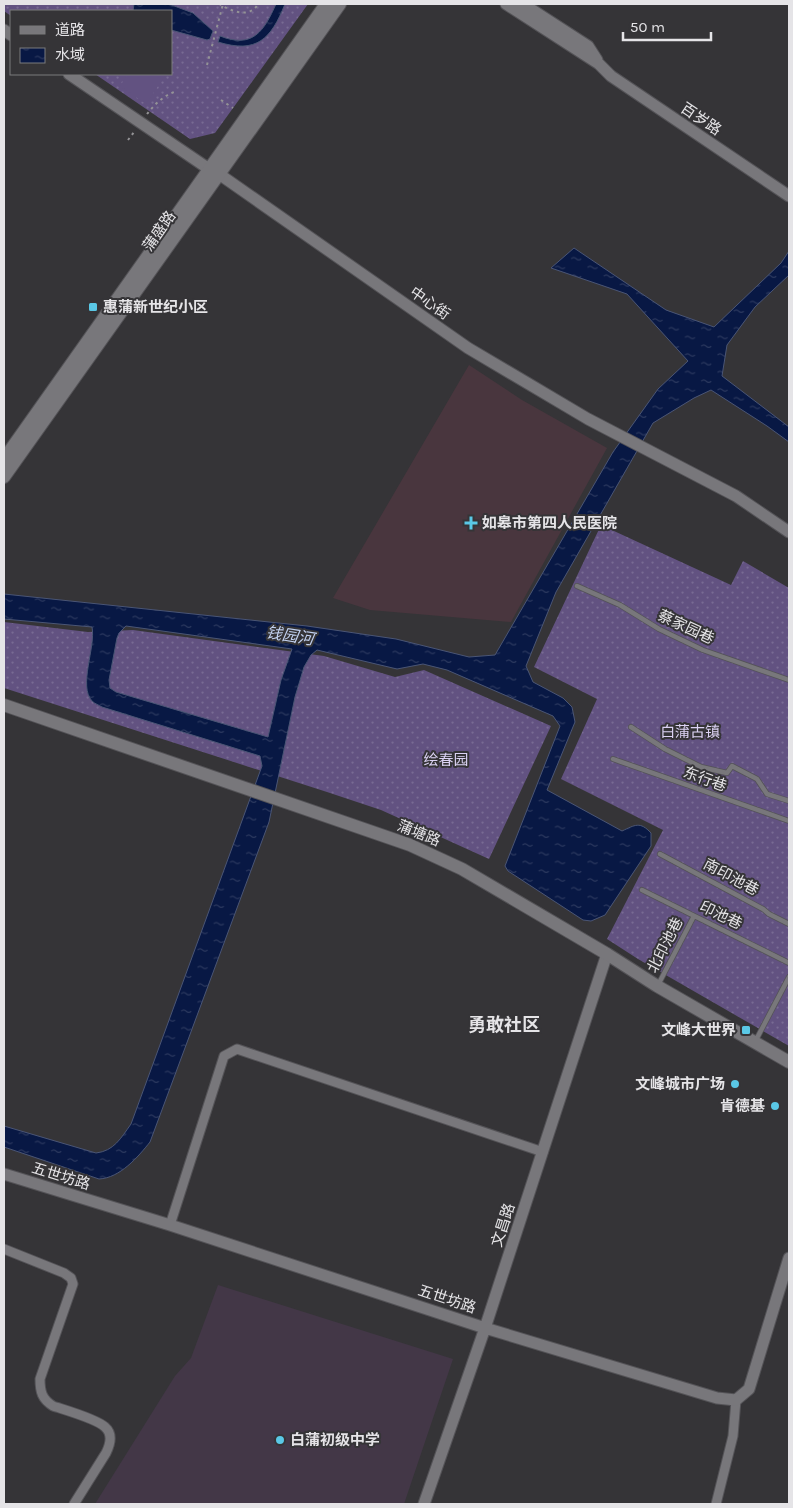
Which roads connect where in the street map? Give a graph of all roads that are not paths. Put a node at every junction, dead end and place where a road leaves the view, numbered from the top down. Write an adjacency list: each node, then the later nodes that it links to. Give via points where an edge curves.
1 (326, 4): 7 (main road, 蒲盛路)
2 (340, 4): 7 (main road, 蒲盛路)
3 (506, 4): 5 (street, 百岁路)
4 (523, 4): 5 (street, 百岁路, via 588,46)
5 (599, 64): 8 (street, 百岁路, via 611,76)
6 (70, 75): 7 (street, 中心街)
7 (214, 171): 9 (main road, 蒲盛路); 10 (main road, 蒲盛路); 11 (street, 中心街, via 468,348 617,434 736,496)
8 (789, 196)
9 (4, 459)
10 (4, 477)
11 (789, 532)
12 (577, 586): 13 (lane, 蔡家园巷, via 620,605 659,630 703,650)
13 (789, 680)
14 (4, 705): 23 (main road, 蒲塘路, via 410,845 462,869)
15 (632, 727): 17 (lane, via 701,767 727,773 732,766 757,779 767,794)
16 (613, 759): 18 (lane, 东行巷)
17 (789, 801)
18 (789, 821)
19 (660, 854): 22 (lane, 南印池巷)
20 (642, 890): 21 (lane, 印池巷)
21 (694, 916): 24 (lane, 印池巷); 26 (lane, 北印池巷)
22 (789, 924)
23 (608, 954): 26 (main road, 蒲塘路); 29 (street, 文昌路)
24 (789, 963)
25 (789, 977): 27 (lane)
26 (657, 986): 27 (main road, 蒲塘路)
27 (754, 1042): 28 (main road, 蒲塘路)
28 (789, 1062)
29 (543, 1152): 31 (street, via 237,1049 224,1056); 34 (street, 文昌路)
30 (4, 1174): 31 (street, 五世坊路)
31 (170, 1226): 34 (street, 五世坊路)
32 (4, 1249): 36 (street, via 64,1273 73,1284 40,1379 41,1395 53,1406 99,1423 110,1436 106,1453)
33 (789, 1258): 35 (street, via 749,1389)
34 (486, 1328): 35 (street, 五世坊路, via 717,1398); 37 (street, 文昌路)
35 (736, 1400): 38 (street, via 733,1436)
36 (74, 1504)
37 (424, 1504)
38 (716, 1504)

